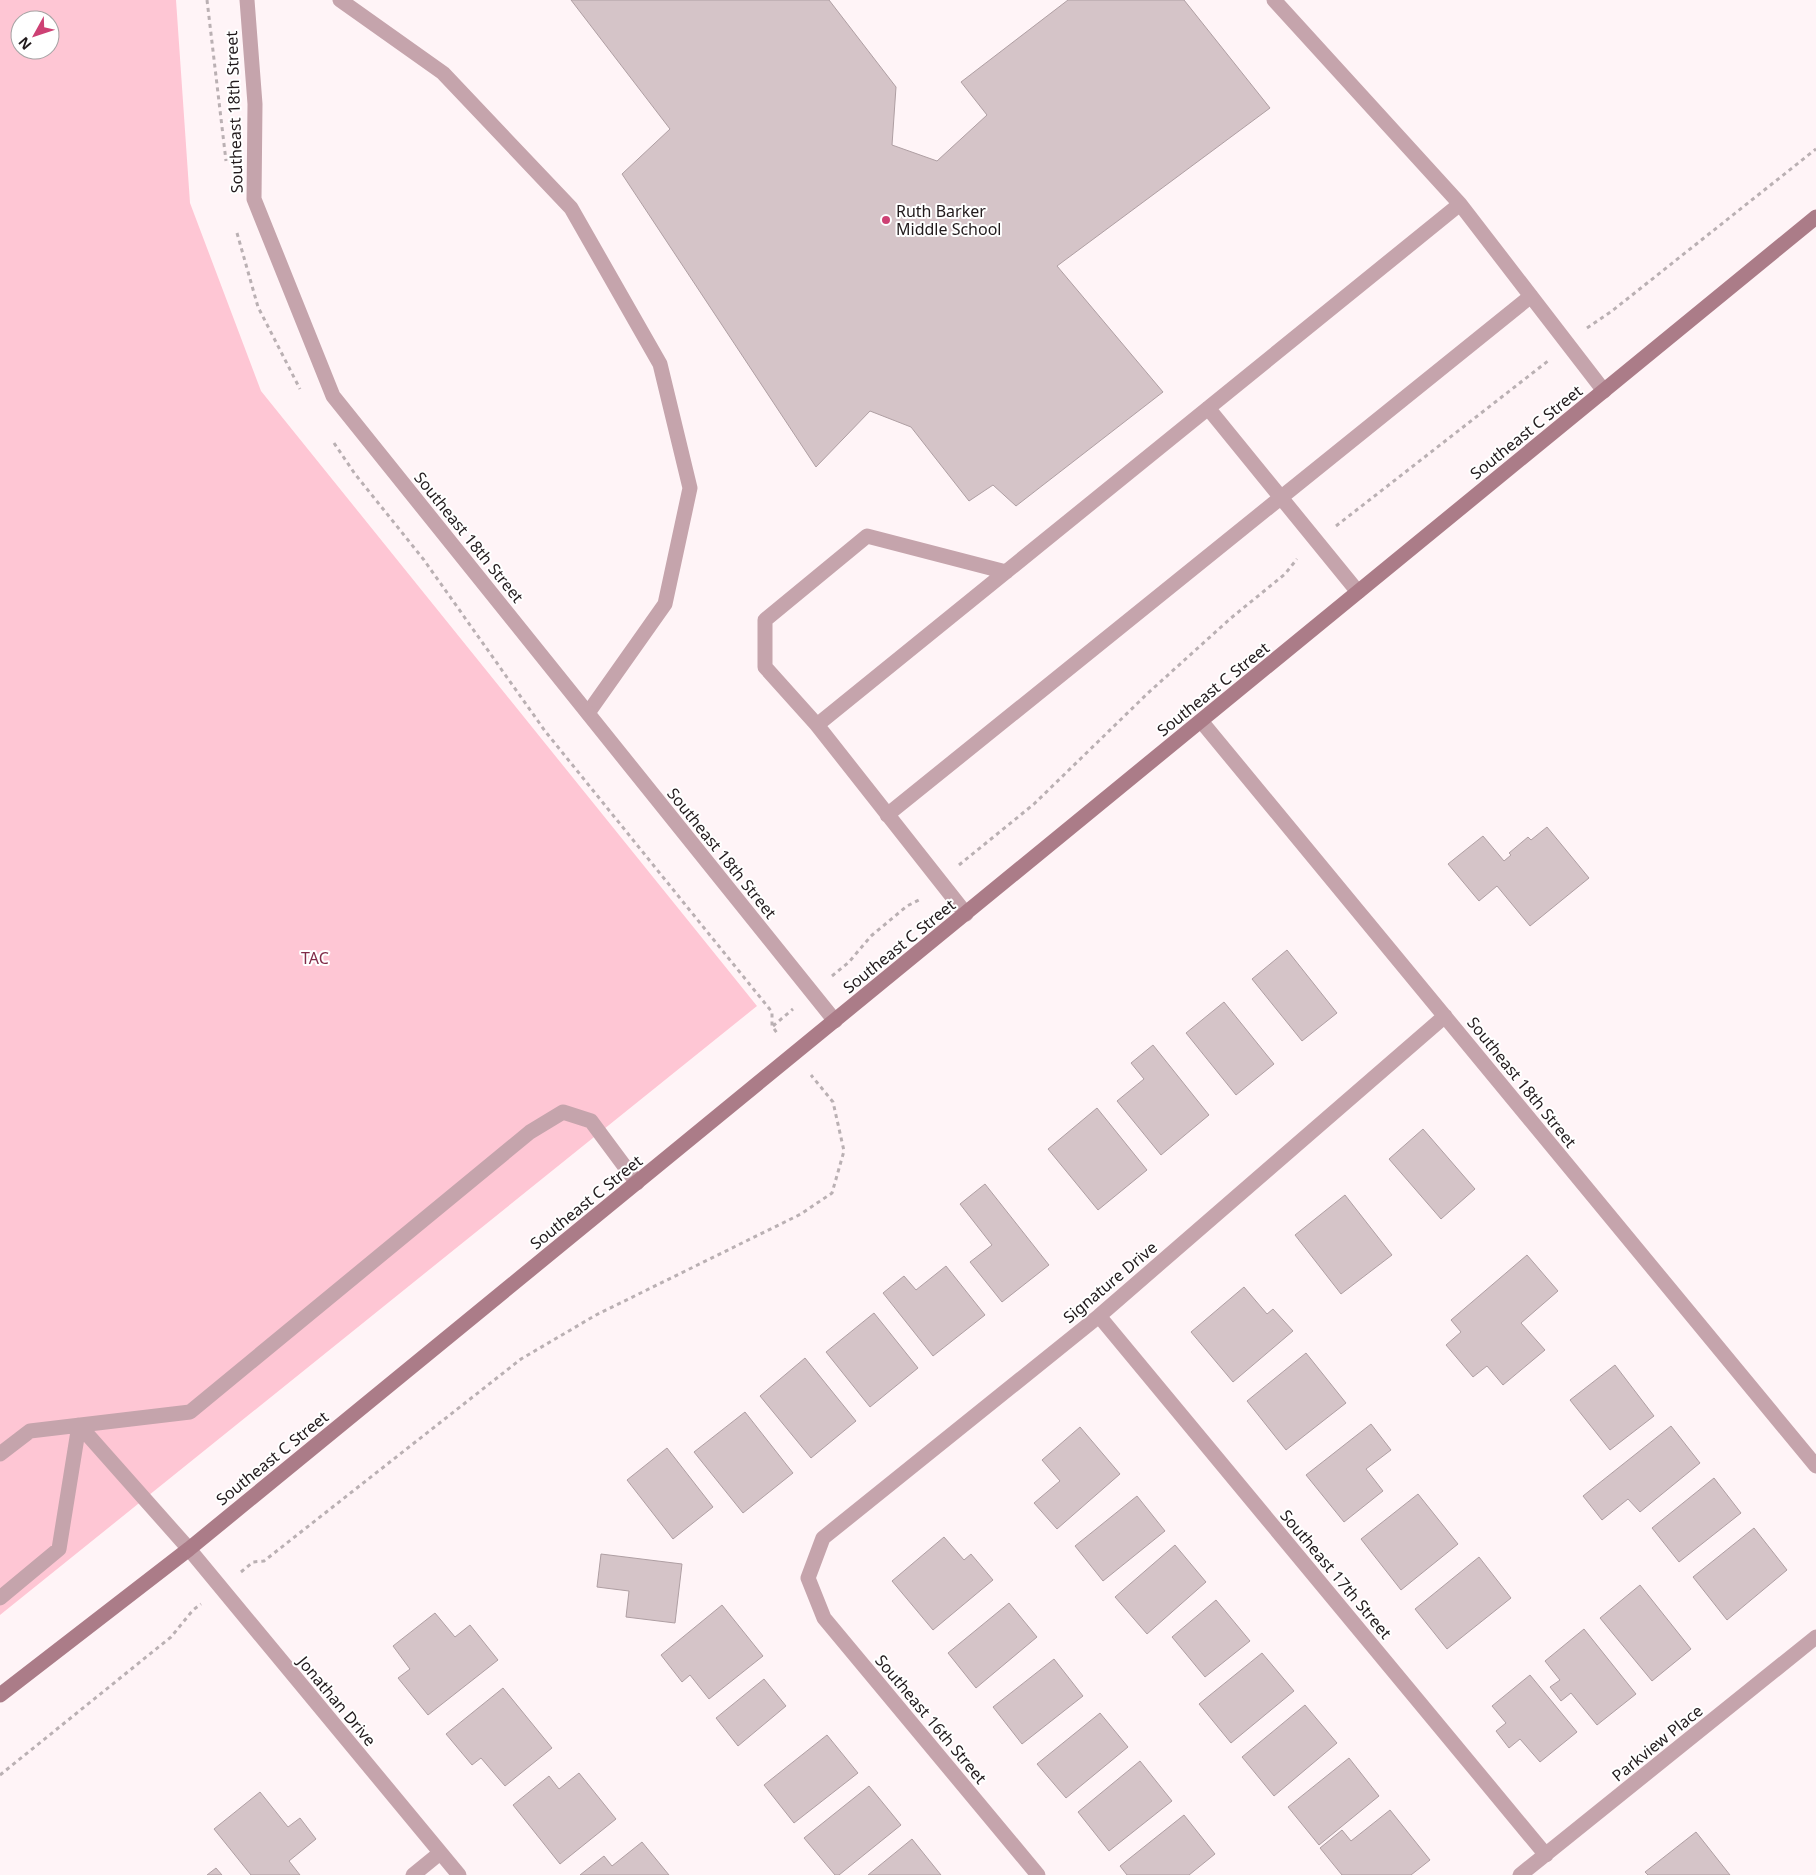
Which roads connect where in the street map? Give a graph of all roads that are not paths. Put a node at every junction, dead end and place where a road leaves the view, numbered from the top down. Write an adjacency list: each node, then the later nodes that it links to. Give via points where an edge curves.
1 (247, 0): 12 (street, Southeast 18th Street, via 255,104 254,199 332,396)
2 (340, 0): 12 (street, via 443,73 572,208 660,364 690,488 665,604)
3 (1274, 0): 4 (street)
4 (1460, 204): 6 (street); 8 (street)
5 (1816, 217): 7 (street, Southeast C Street)
6 (1531, 296): 7 (street); 9 (street)
7 (1604, 391): 11 (street, Southeast C Street)
8 (1208, 408): 9 (street); 10 (street)
9 (1281, 498): 11 (street); 15 (street)
10 (1006, 572): 14 (street); 14 (street, via 867,536 764,620 765,667)
11 (1358, 592): 13 (street, Southeast C Street)
12 (588, 713): 18 (street, Southeast 18th Street)
13 (1201, 721): 16 (street, Southeast C Street); 17 (street, Southeast 18th Street)
14 (817, 725): 15 (street)
15 (888, 815): 16 (street)
16 (966, 914): 18 (street, Southeast C Street)
17 (1445, 1016): 20 (street, Signature Drive); 23 (street, Southeast 18th Street)
18 (835, 1020): 19 (street, Southeast C Street)
19 (637, 1182): 21 (street, via 591,1121 563,1112 530,1132 190,1412); 24 (street, Southeast C Street)
20 (1099, 1316): 25 (street, Signature Drive, via 824,1538); 30 (street, Southeast 17th Street)
21 (79, 1425): 22 (street, via 30,1431); 24 (street, Jonathan Drive); 26 (street, via 59,1549)
22 (0, 1454)
23 (1816, 1466)
24 (189, 1549): 28 (street, Southeast C Street); 29 (street, Jonathan Drive)
25 (808, 1578): 33 (street, Southeast 16th Street, via 824,1618)
26 (0, 1598)
27 (1816, 1637): 30 (street, Parkview Place)
28 (0, 1695)
29 (440, 1853): 31 (street); 32 (street, Jonathan Drive)
30 (1546, 1855): 34 (street, Parkview Place)
31 (413, 1875)
32 (459, 1875)
33 (1038, 1875)
34 (1520, 1875)

